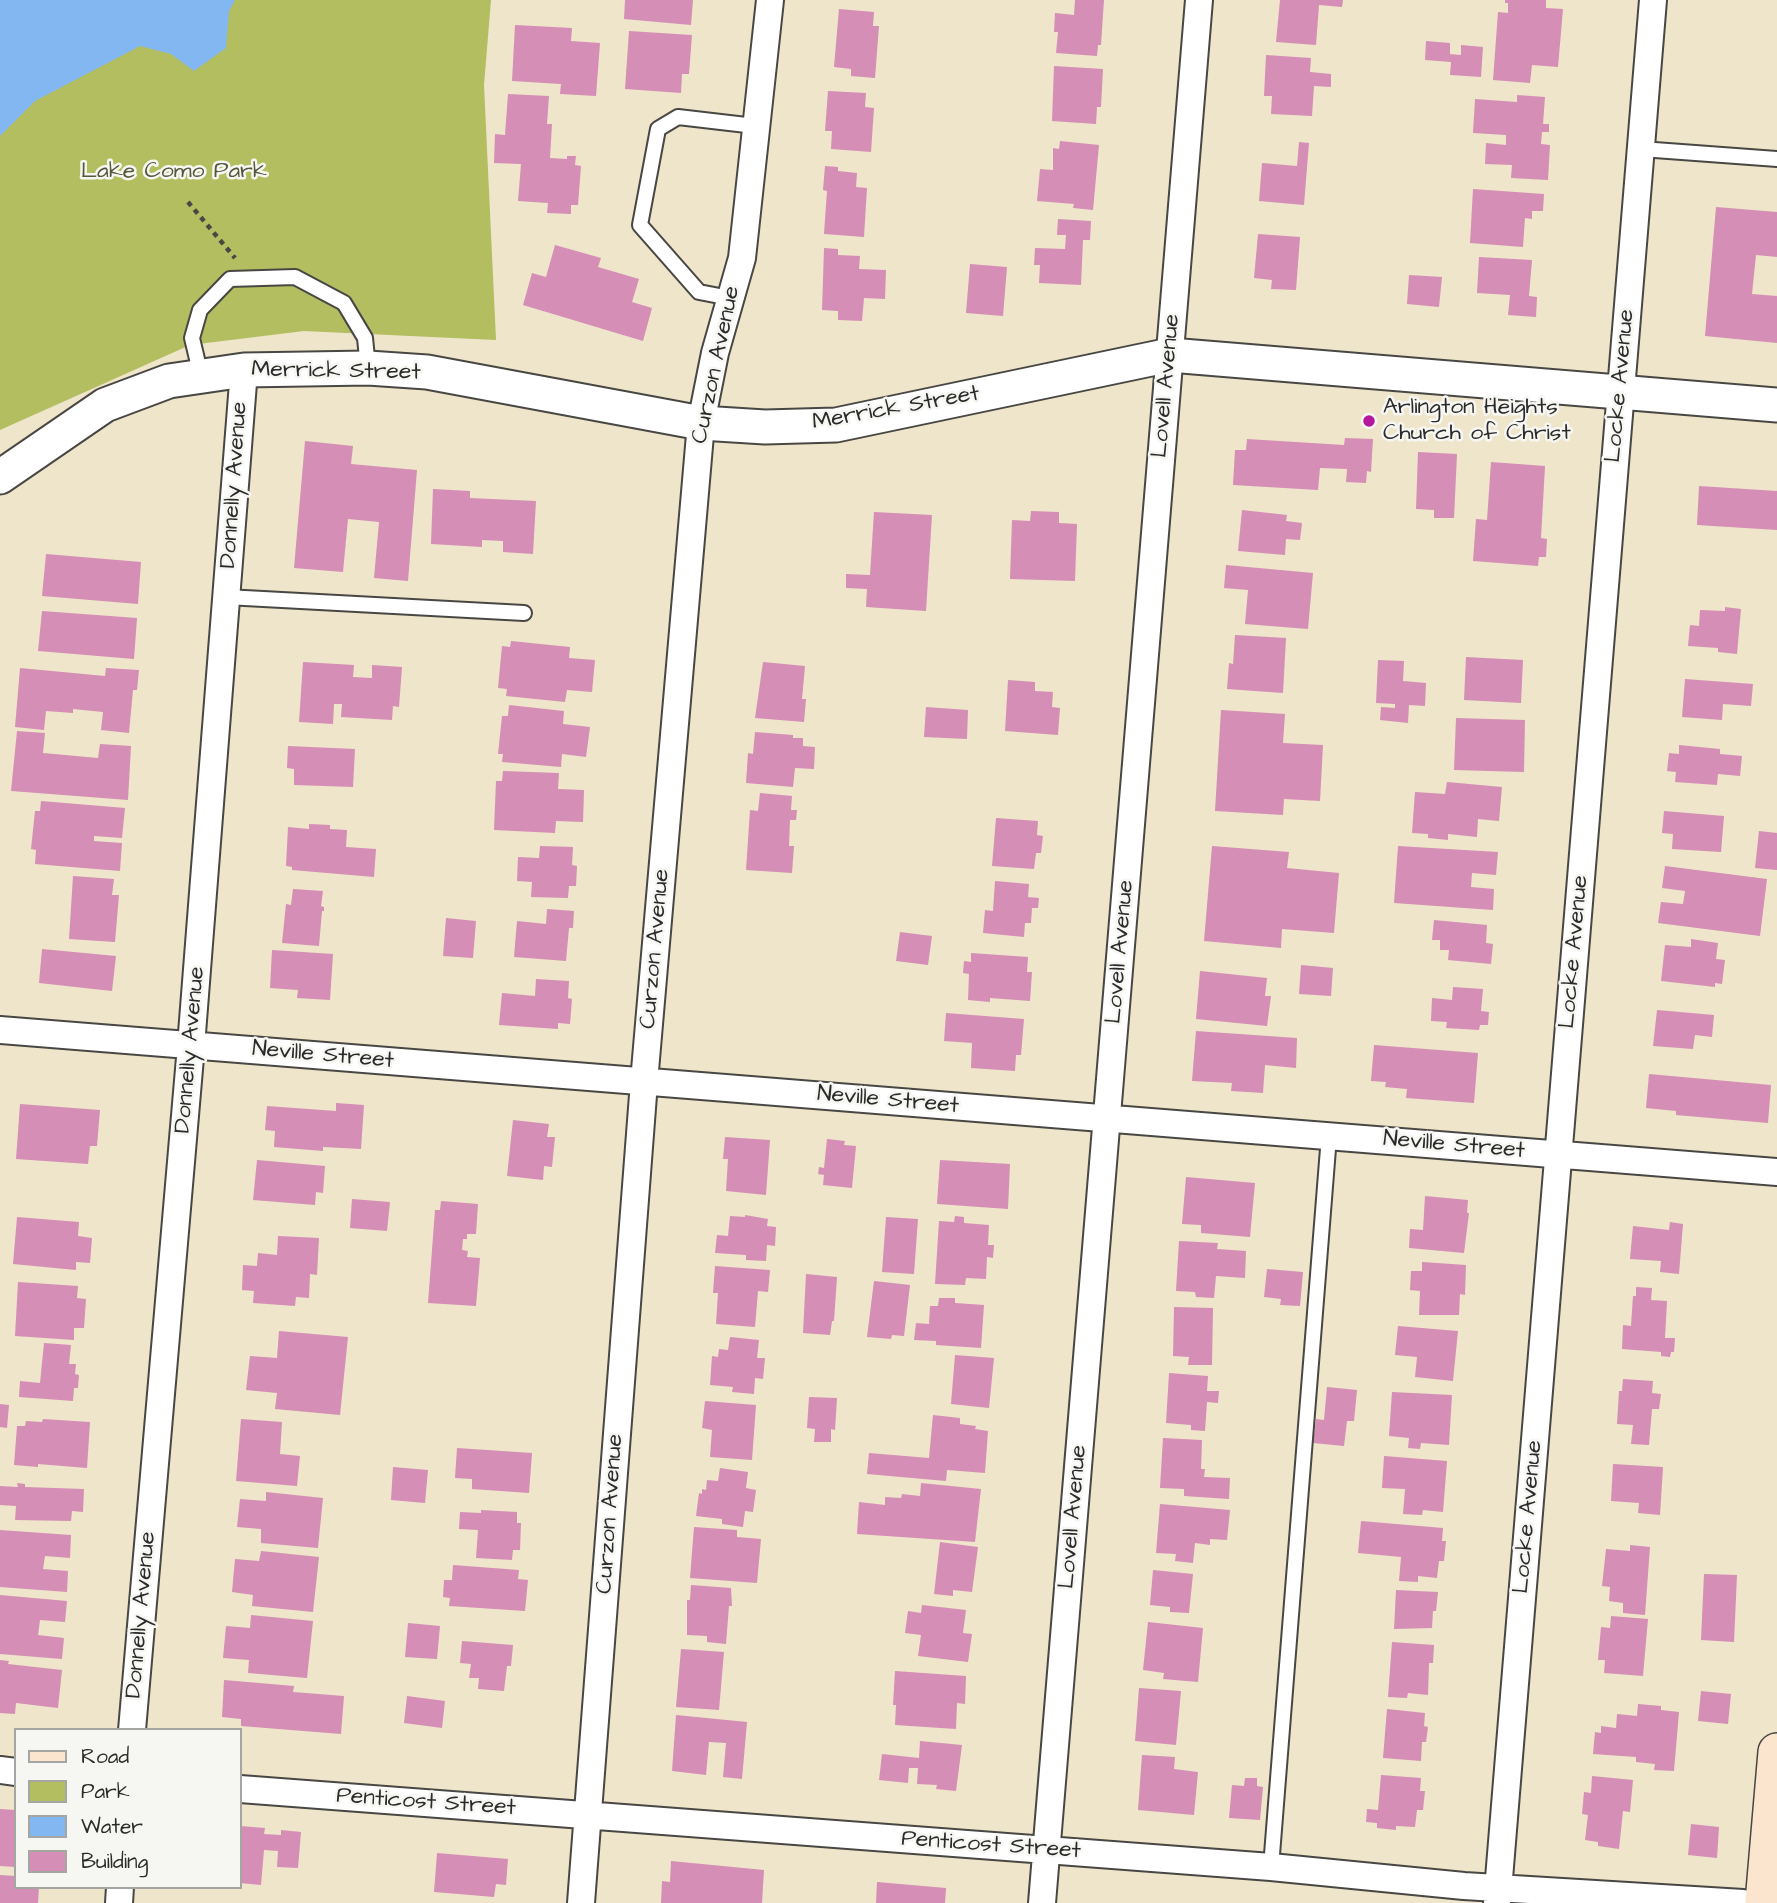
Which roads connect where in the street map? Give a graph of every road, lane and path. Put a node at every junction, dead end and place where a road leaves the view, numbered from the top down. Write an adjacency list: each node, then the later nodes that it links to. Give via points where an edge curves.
1 (770, 0): 4 (street, Curzon Avenue)
2 (1199, 0): 10 (street, Lovell Avenue)
3 (1653, 0): 5 (street, Locke Avenue)
4 (755, 126): 9 (street, Curzon Avenue, via 742,258); 9 (lane, via 678,117 658,129 640,225 699,292)
5 (1641, 149): 6 (lane); 14 (street, Locke Avenue)
6 (1777, 159)
7 (188, 202): 8 (path)
8 (250, 279): 11 (lane, via 295,277 344,303 365,338); 13 (lane, via 230,279 200,310 192,338)
9 (730, 298): 16 (street, Curzon Avenue)
10 (1170, 355): 14 (street, Merrick Street); 16 (street, Merrick Street, via 836,425); 23 (street, Lovell Avenue)
11 (368, 368): 12 (street, Merrick Street); 16 (street, Merrick Street, via 484,381)
12 (244, 370): 13 (street, Merrick Street); 18 (street, Donnelly Avenue)
13 (201, 377): 17 (street, Merrick Street, via 169,382 105,405)
14 (1621, 392): 15 (street, Merrick Street); 25 (street, Locke Avenue)
15 (1777, 405)
16 (701, 423): 22 (street, Curzon Avenue)
17 (0, 477)
18 (226, 597): 19 (lane); 21 (street, Donnelly Avenue)
19 (524, 613)
20 (0, 1030): 21 (street, Neville Street)
21 (191, 1046): 22 (street, Neville Street); 27 (street, Donnelly Avenue)
22 (644, 1082): 23 (street, Neville Street); 30 (street, Curzon Avenue)
23 (1107, 1118): 24 (street, Neville Street); 31 (street, Lovell Avenue)
24 (1329, 1136): 25 (street, Neville Street); 32 (lane)
25 (1558, 1154): 26 (street, Neville Street); 33 (street, Locke Avenue)
26 (1777, 1172)
27 (132, 1728)
28 (1777, 1752): 37 (main road)
29 (242, 1788): 30 (street, Penticost Street)
30 (588, 1815): 31 (street, Penticost Street); 34 (street, Curzon Avenue)
31 (1047, 1850): 32 (street, Penticost Street); 35 (street, Lovell Avenue)
32 (1271, 1867): 33 (street, Penticost Street)
33 (1498, 1895): 36 (street, Penticost Street)
34 (581, 1903)
35 (1042, 1903)
36 (1743, 1903)
37 (1764, 1903)

